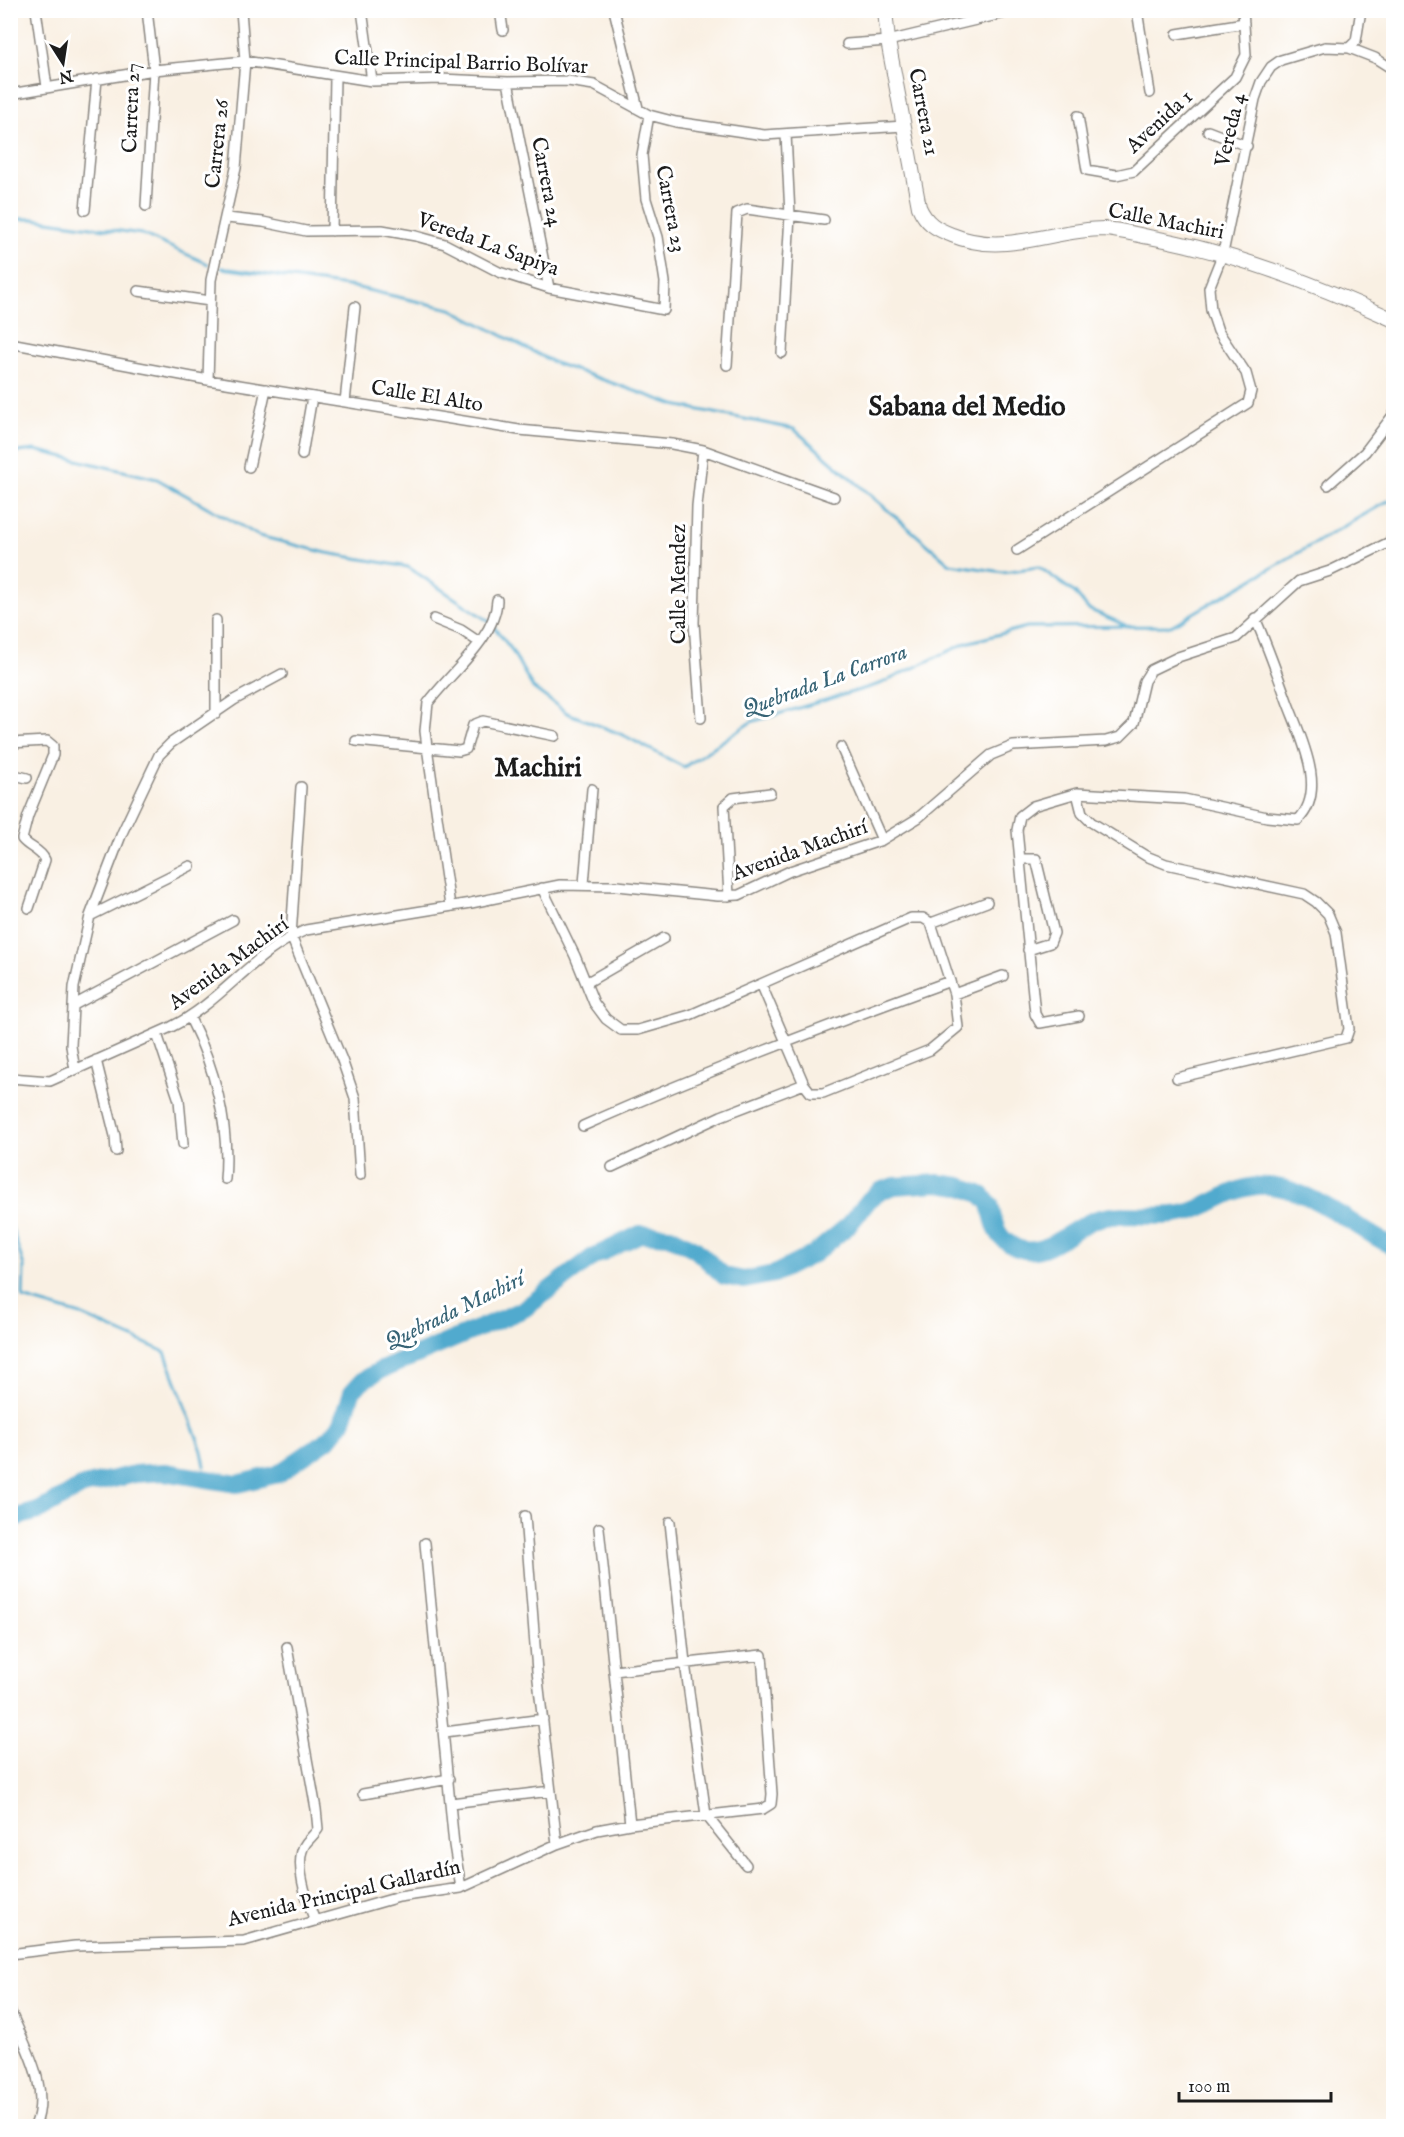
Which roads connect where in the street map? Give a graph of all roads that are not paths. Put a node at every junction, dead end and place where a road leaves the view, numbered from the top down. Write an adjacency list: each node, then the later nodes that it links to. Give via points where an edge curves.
1 (36, 10): 25 (street)
2 (147, 10): 19 (street, Carrera 27)
3 (241, 10): 18 (street, Carrera 26)
4 (363, 10): 23 (street)
5 (500, 10): 13 (street)
6 (614, 10): 28 (street)
7 (885, 10): 15 (street, Carrera 21)
8 (1018, 10): 15 (street)
9 (1137, 10): 26 (street)
10 (1243, 10): 12 (street, Avenida 1)
11 (1360, 10): 17 (street, via 1356,41)
12 (1244, 23): 14 (street); 30 (street, Avenida 1, via 1246,55 1235,77 1134,171 1116,175 1087,170)
13 (503, 30)
14 (1177, 34)
15 (888, 41): 16 (street); 31 (street, Carrera 21)
16 (847, 44)
17 (1349, 48): 20 (street); 34 (street, Vereda 4, via 1325,47 1297,54 1271,67 1255,99)
18 (245, 61): 19 (street, Calle Principal Barrio Bolívar); 21 (street, Calle Principal Barrio Bolívar); 38 (street, Carrera 26, via 236,168)
19 (154, 70): 22 (street, Calle Principal Barrio Bolívar); 35 (street, Carrera 27)
20 (1394, 70)
21 (335, 77): 23 (street, Calle Principal Barrio Bolívar); 41 (street)
22 (97, 79): 25 (street, Calle Principal Barrio Bolívar); 36 (street)
23 (372, 81): 24 (street, Calle Principal Barrio Bolívar)
24 (508, 82): 28 (street, Calle Principal Barrio Bolívar, via 568,81 594,85); 43 (street, Carrera 24)
25 (47, 87): 27 (street, Calle Principal Barrio Bolívar)
26 (1150, 93)
27 (10, 94)
28 (638, 108): 29 (street, Calle Principal Barrio Bolívar)
29 (649, 115): 33 (street, Calle Principal Barrio Bolívar, via 764,135); 47 (street, Carrera 23, via 642,154 646,199 658,237 665,282)
30 (1078, 116)
31 (904, 126): 33 (street, Calle Principal Barrio Bolívar); 40 (street, Carrera 21, via 919,207)
32 (1208, 131): 34 (street)
33 (786, 134): 37 (street)
34 (1246, 146): 42 (street, Vereda 4)
35 (146, 206)
36 (85, 210)
37 (790, 215): 39 (street); 50 (street); 51 (street, via 747,209 737,213)
38 (227, 218): 41 (street, Vereda La Sapiya, via 306,231); 45 (street, Carrera 26, via 211,280)
39 (825, 220)
40 (925, 220): 42 (street, Calle Machiri, via 961,239 986,243 1036,241 1104,230)
41 (332, 231): 43 (street, Vereda La Sapiya, via 382,230 416,236 445,244 499,272)
42 (1223, 253): 48 (street, Calle Machiri); 63 (street, Vereda 4, via 1209,288 1211,310 1218,331 1246,373 1251,391 1248,403)
43 (549, 288): 47 (street, Vereda La Sapiya)
44 (138, 291): 45 (street)
45 (210, 301): 52 (street, Carrera 26)
46 (355, 308): 55 (street)
47 (664, 310)
48 (1394, 320)
49 (10, 343): 52 (street, Calle El Alto)
50 (782, 354)
51 (727, 365)
52 (208, 380): 53 (street, Calle El Alto)
53 (266, 389): 54 (street, Calle El Alto); 59 (street)
54 (312, 397): 55 (street, Calle El Alto); 58 (street)
55 (345, 402): 57 (street, Calle El Alto, via 519,430)
56 (1394, 414): 60 (street, via 1365,452)
57 (702, 450): 61 (street, Calle El Alto); 71 (street, Calle Mendez, via 694,623)
58 (302, 455)
59 (249, 467)
60 (1328, 484)
61 (834, 497)
62 (1394, 540): 65 (street, Avenida Machirí, via 1330,571 1299,581)
63 (1017, 550)
64 (497, 600): 68 (street, via 496,614)
65 (1255, 618): 82 (street, via 1308,757 1310,789 1306,813 1298,820 1285,820 1184,799); 83 (street, Avenida Machirí, via 1236,638 1151,670 1143,681 1134,723 1120,737 1025,744 991,755 918,818)
66 (435, 619): 68 (street)
67 (216, 620): 70 (street)
68 (479, 642): 75 (street, via 428,703)
69 (282, 674): 70 (street)
70 (216, 714): 92 (street, via 159,755 122,833)
71 (701, 718)
72 (555, 736): 75 (street, via 483,721 473,725 466,750)
73 (356, 741): 75 (street)
74 (10, 743): 91 (street, via 47,741 53,746 22,839 45,860)
75 (427, 747): 90 (street)
76 (841, 747): 83 (street)
77 (10, 774): 78 (street)
78 (27, 778)
79 (301, 787): 95 (street)
80 (592, 789): 86 (street)
81 (770, 793): 88 (street, via 733,798 724,806)
82 (1077, 793): 84 (street, via 1041,803 1020,816); 111 (street, via 1082,813 1119,842 1166,864 1304,894 1328,914 1336,933 1349,1029 1346,1038)
83 (882, 840): 88 (street, Avenida Machirí)
84 (1020, 859): 97 (street); 97 (street, via 1036,859 1054,933 1050,943)
85 (190, 866): 92 (street)
86 (584, 884): 87 (street, Avenida Machirí); 88 (street, Avenida Machirí)
87 (542, 888): 90 (street, Avenida Machirí); 100 (street)
88 (729, 896)
89 (987, 902): 94 (street)
90 (450, 906): 95 (street, Avenida Machirí)
91 (29, 908)
92 (90, 916): 103 (street, via 74,987)
93 (233, 920): 103 (street)
94 (931, 923): 99 (street); 101 (street, via 911,918 820,956)
95 (291, 936): 105 (street, Avenida Machirí); 117 (street, via 355,1098)
96 (664, 938): 100 (street)
97 (1028, 950): 104 (street, via 1035,1014 1040,1023)
98 (1003, 976): 102 (street)
99 (950, 981): 102 (street); 107 (street)
100 (586, 983): 101 (street, via 594,1003 621,1030 638,1030 690,1016)
101 (762, 986): 107 (street)
102 (954, 994): 112 (street, via 958,1027 930,1050 823,1093 811,1094)
103 (74, 1005): 109 (street, via 71,1046)
104 (1079, 1016)
105 (190, 1018): 106 (street, Avenida Machirí); 118 (street, via 204,1047 221,1113)
106 (158, 1034): 108 (street, Avenida Machirí); 114 (street, via 179,1100)
107 (786, 1041): 112 (street); 113 (street)
108 (96, 1060): 109 (street, Avenida Machirí); 115 (street)
109 (75, 1070): 110 (street, Avenida Machirí, via 50,1081)
110 (10, 1078)
111 (1177, 1078)
112 (804, 1084): 116 (street, via 721,1116)
113 (583, 1126)
114 (183, 1144)
115 (116, 1151)
116 (612, 1167)
117 (360, 1175)
118 (225, 1179)
119 (525, 1516): 126 (street)
120 (670, 1522): 124 (street)
121 (599, 1528): 125 (street)
122 (426, 1544): 127 (street)
123 (287, 1647): 137 (street, via 316,1809 318,1829 304,1844 302,1877)
124 (685, 1663): 125 (street); 132 (street); 132 (street, Avenida Principal Gallardín, via 762,1655 771,1804 763,1809)
125 (614, 1671): 133 (street)
126 (543, 1719): 127 (street); 129 (street)
127 (444, 1732): 128 (street)
128 (449, 1779): 130 (street); 131 (street)
129 (550, 1791): 131 (street); 134 (street)
130 (363, 1794)
131 (451, 1803): 136 (street)
132 (706, 1815): 133 (street, Avenida Principal Gallardín); 135 (street)
133 (630, 1824): 134 (street, Avenida Principal Gallardín)
134 (556, 1844): 136 (street, Avenida Principal Gallardín)
135 (746, 1864)
136 (461, 1888): 137 (street, Avenida Principal Gallardín, via 399,1897)
137 (315, 1921): 138 (street, Avenida Principal Gallardín, via 244,1941 75,1946)
138 (10, 1954)
139 (10, 2010): 140 (street, via 42,2096)
140 (35, 2127)

